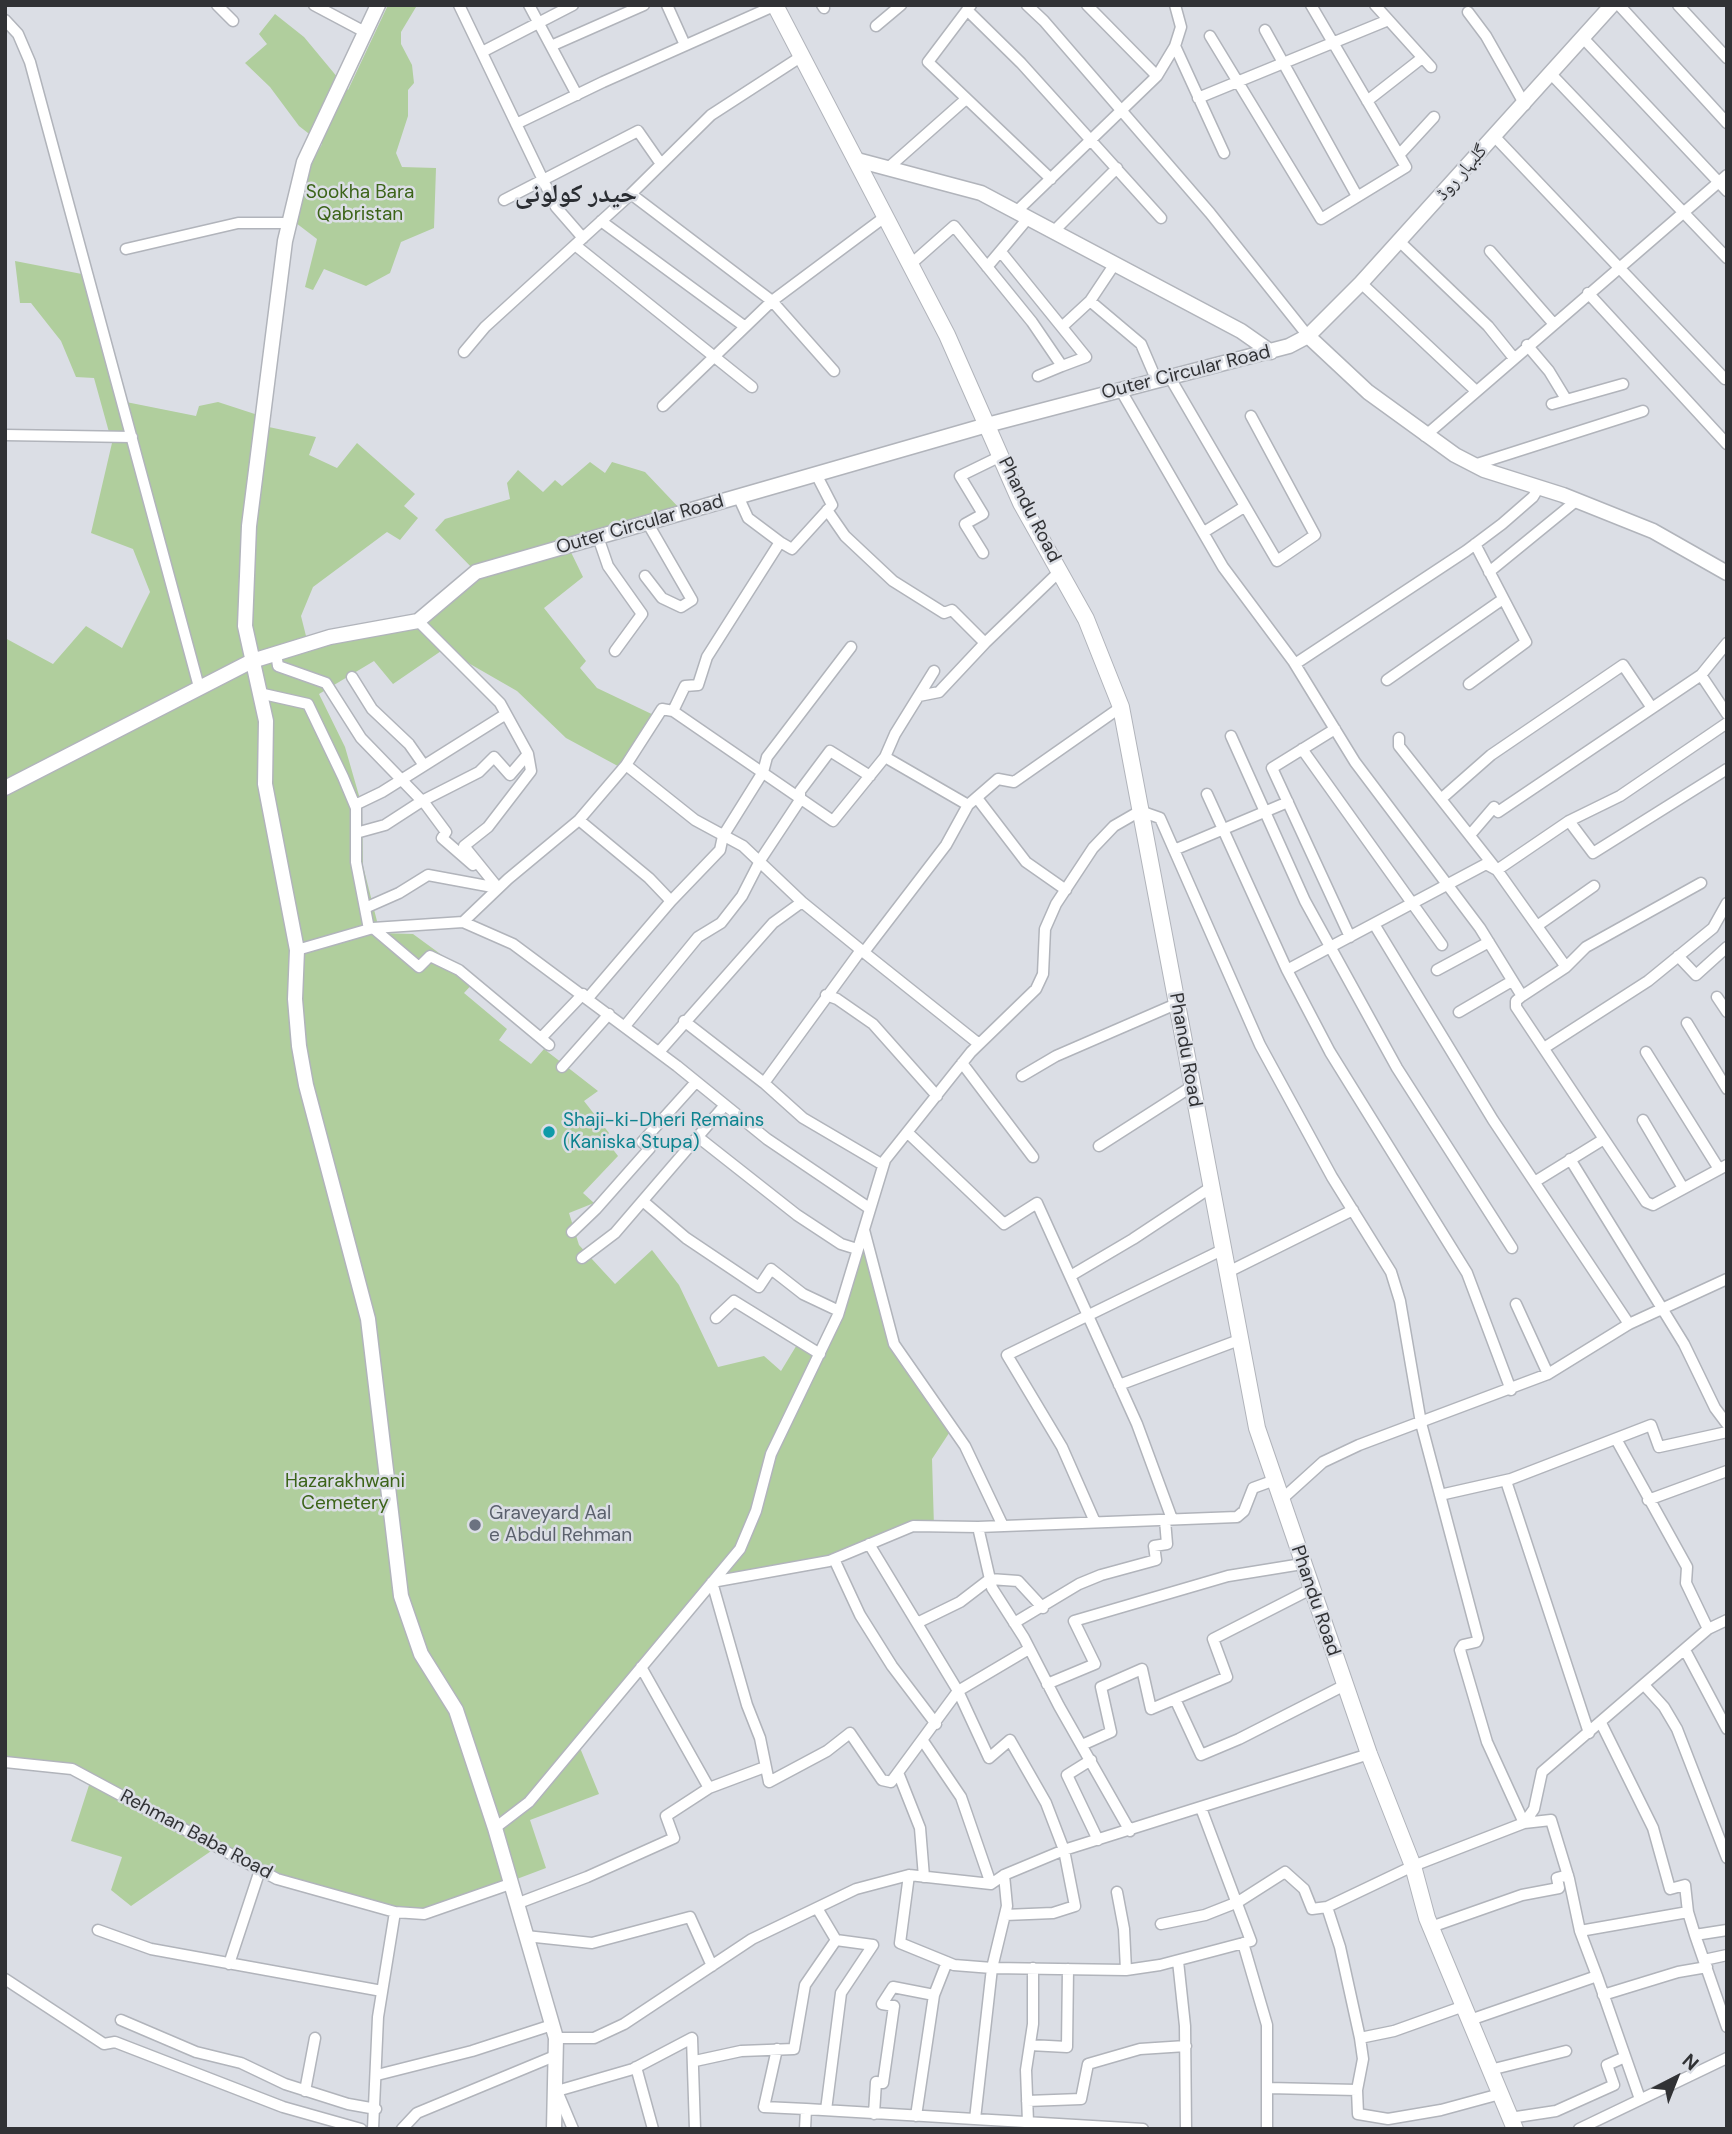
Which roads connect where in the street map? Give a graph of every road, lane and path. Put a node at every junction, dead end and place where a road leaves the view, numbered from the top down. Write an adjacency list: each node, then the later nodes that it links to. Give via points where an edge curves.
1 (217, 5): 22 (street)
2 (314, 5): 27 (street)
3 (377, 5): 27 (main road)
4 (460, 5): 34 (street)
5 (529, 5): 24 (street)
6 (573, 5): 24 (street)
7 (643, 5): 32 (street)
8 (667, 5): 31 (street)
9 (776, 5): 31 (street); 35 (main road, Phandu Road)
10 (901, 5): 25 (street)
11 (1027, 5): 48 (street)
12 (1087, 5): 41 (street)
13 (1175, 5): 33 (street, via 1181,27)
14 (1311, 5): 30 (street)
15 (1375, 5): 23 (street)
16 (1612, 5): 29 (main road, گلبہار روڈ)
17 (1619, 5): 50 (street)
18 (1678, 5): 37 (street)
19 (969, 8): 45 (street, via 928,62); 53 (street)
20 (1468, 12): 47 (street)
21 (5, 20): 113 (street, via 18,34 30,62)
22 (233, 21)
23 (1386, 21): 30 (street); 36 (street)
24 (539, 24): 32 (street); 34 (street)
25 (876, 26)
26 (1265, 30): 38 (street)
27 (363, 31): 71 (main road, via 304,162)
28 (1210, 36): 42 (street)
29 (1584, 39): 40 (main road, گلبہار روڈ); 62 (street)
30 (1333, 42): 38 (street); 46 (street)
31 (685, 45): 43 (street)
32 (551, 46): 43 (street)
33 (1175, 46): 41 (street); 44 (street)
34 (482, 52): 51 (street)
35 (802, 57): 56 (main road, Phandu Road); 57 (street, via 711,115)
36 (1422, 58): 39 (street); 46 (street)
37 (1727, 58)
38 (1284, 63): 42 (street); 64 (street)
39 (1431, 67)
40 (1552, 75): 47 (main road, گلبہار روڈ); 66 (street)
41 (1157, 76): 48 (street)
42 (1239, 82): 44 (street); 64 (street, via 1321,219)
43 (577, 95): 51 (street)
44 (1198, 98): 54 (street)
45 (966, 99): 58 (street); 61 (street)
46 (1367, 101): 55 (street)
47 (1525, 104): 52 (main road, گلبہار روڈ)
48 (1123, 111): 53 (street); 90 (street)
49 (1434, 117): 55 (street)
50 (1727, 122)
51 (516, 124): 60 (street)
52 (1494, 136): 74 (main road, گلبہار روڈ); 81 (street)
53 (1091, 140): 59 (street); 61 (street)
54 (1224, 153)
55 (1399, 155): 64 (street, via 1405,168)
56 (857, 160): 58 (main road); 68 (main road, Phandu Road)
57 (661, 164): 60 (street, via 638,131); 63 (street)
58 (888, 168): 67 (main road, via 981,193)
59 (1117, 168): 69 (street); 72 (street)
60 (543, 180): 65 (street); 73 (street)
61 (1051, 180): 67 (street)
62 (1724, 183): 66 (street)
63 (631, 194): 70 (street); 85 (street)
64 (1357, 196)
65 (504, 200)
66 (1683, 213): 78 (street); 81 (street)
67 (1023, 214): 72 (main road); 77 (street)
68 (886, 216): 79 (main road, Phandu Road); 85 (street)
69 (1161, 218)
70 (601, 221): 73 (street); 88 (street)
71 (289, 223): 75 (street, via 238,223); 140 (main road, via 249,526 245,625)
72 (1054, 231): 80 (main road)
73 (579, 241): 92 (street); 94 (street)
74 (1399, 241): 83 (main road, گلبہار روڈ); 95 (street, via 1489,326)
75 (126, 249)
76 (1490, 251): 87 (street)
77 (1002, 252): 82 (street); 89 (street)
78 (1727, 258)
79 (911, 264): 82 (street, via 954,226); 110 (main road, Phandu Road)
80 (1114, 265): 86 (street); 93 (main road, via 1241,331)
81 (1620, 266): 84 (street); 100 (street)
82 (987, 268): 96 (street, via 1032,321)
83 (1361, 283): 90 (main road, گلبہار روڈ); 104 (street)
84 (1588, 293): 87 (street); 114 (street)
85 (772, 301): 88 (street); 97 (street)
86 (1090, 302): 89 (street); 99 (street, via 1141,344)
87 (1553, 323): 91 (street)
88 (744, 326): 94 (street)
89 (1064, 326): 96 (street, via 1086,357)
90 (1308, 336): 93 (main road, Outer Circular Road); 112 (main road, via 1368,392)
91 (1527, 345): 95 (street); 105 (street)
92 (464, 352)
93 (1271, 352): 99 (main road, Outer Circular Road)
94 (714, 354): 102 (street); 107 (street)
95 (1513, 357): 104 (street)
96 (1062, 366): 98 (street)
97 (834, 371)
98 (1038, 376)
99 (1163, 378): 103 (main road, Outer Circular Road); 121 (street)
100 (1725, 379)
101 (1623, 384): 105 (street)
102 (752, 387)
103 (1120, 389): 110 (main road, Outer Circular Road); 124 (street)
104 (1475, 390): 112 (street)
105 (1566, 399): 106 (street)
106 (1552, 404)
107 (663, 406)
108 (1643, 411): 116 (street)
109 (1251, 416): 121 (street, via 1315,535 1278,561)
110 (987, 425): 115 (main road, Phandu Road); 117 (main road, Outer Circular Road)
111 (5, 435): 113 (street)
112 (1425, 436): 116 (main road)
113 (132, 437): 147 (street)
114 (1727, 444)
115 (1001, 456): 128 (street, via 960,476 983,514 965,524); 129 (main road, Phandu Road, via 1021,503)
116 (1474, 465): 118 (main road)
117 (816, 474): 119 (main road, Outer Circular Road); 122 (street, via 832,505)
118 (1539, 487): 120 (main road); 127 (street)
119 (738, 496): 123 (main road, Outer Circular Road); 126 (street, via 748,519)
120 (1576, 501): 130 (street); 131 (main road, via 1653,531)
121 (1244, 508): 124 (street)
122 (827, 510): 126 (street, via 792,549); 135 (street, via 845,536 893,581 944,613 953,610)
123 (647, 522): 125 (main road, Outer Circular Road); 132 (street, via 692,600 681,607 662,598)
124 (1204, 532): 141 (street, via 1223,566)
125 (598, 537): 134 (main road, Outer Circular Road, via 476,572); 138 (street, via 608,566 642,614)
126 (780, 542): 152 (street, via 707,657 698,685 685,686)
127 (1475, 544): 130 (street); 141 (street)
128 (983, 553)
129 (1060, 571): 135 (street); 150 (main road, Phandu Road, via 1086,619)
130 (1489, 572): 133 (street)
131 (1727, 573)
132 (645, 576)
133 (1503, 599): 145 (street); 146 (street, via 1526,642)
134 (418, 621): 139 (main road, Outer Circular Road); 153 (street)
135 (985, 643): 149 (street, via 939,692)
136 (1727, 643): 143 (street)
137 (851, 646): 165 (street, via 767,757)
138 (615, 651)
139 (276, 653): 140 (main road, Outer Circular Road); 167 (street, via 278,666 326,683 361,738)
140 (251, 661): 147 (main road, Outer Circular Road); 148 (main road)
141 (1295, 664): 156 (street)
142 (934, 671): 149 (street)
143 (1701, 676): 151 (street); 154 (street)
144 (352, 677): 162 (street, via 372,709)
145 (1387, 680)
146 (1469, 684)
147 (199, 687): 168 (main road, Outer Circular Road)
148 (259, 693): 175 (street, via 308,704); 206 (main road, via 266,722 265,784)
149 (919, 696): 161 (street)
150 (1121, 707): 173 (street, via 1014,782 998,779); 176 (main road, Phandu Road)
151 (1652, 708): 170 (street, via 1623,665 1491,755); 182 (street, via 1498,811 1494,807)
152 (673, 711): 163 (street, via 662,709); 165 (street)
153 (506, 714): 160 (street); 162 (street)
154 (1727, 714)
155 (1727, 723): 179 (street, via 1620,796)
156 (1335, 729): 159 (street); 188 (street)
157 (1231, 736): 177 (street)
158 (1399, 738): 170 (street, via 1399,746)
159 (1302, 749): 174 (street, via 1272,768); 194 (street)
160 (528, 754): 172 (street, via 510,775 494,757 479,772); 190 (street, via 531,771 488,827 464,846)
161 (885, 757): 166 (street); 173 (street)
162 (423, 764): 167 (street)
163 (626, 765): 178 (street); 183 (street, via 695,820)
164 (1727, 769): 179 (street, via 1593,853)
165 (764, 772): 171 (street); 183 (street)
166 (870, 776): 171 (street, via 833,821); 171 (street, via 830,751 800,790)
167 (401, 779): 172 (street); 175 (street)
168 (5, 788)
169 (1207, 794): 180 (street)
170 (1441, 799): 182 (street)
171 (800, 800): 185 (street)
172 (422, 801): 181 (street, via 385,825); 190 (street, via 446,832 442,838)
173 (973, 802): 191 (street, via 1026,862); 207 (street, via 946,845)
174 (1288, 802): 177 (street); 201 (street)
175 (355, 805): 181 (street)
176 (1140, 811): 184 (street, via 1160,818); 191 (street, via 1114,827 1094,848); 217 (main road, Phandu Road)
177 (1266, 811): 180 (street); 204 (street, via 1305,901)
178 (579, 820): 190 (street); 192 (street)
179 (1569, 821): 186 (street)
180 (1223, 830): 184 (street); 210 (street)
181 (356, 833): 196 (street)
182 (1470, 835): 186 (street)
183 (723, 836): 185 (street); 192 (street, via 720,850)
184 (1174, 850): 251 (street, via 1260,1045)
185 (760, 860): 193 (street); 223 (street, via 742,896 721,922 698,937)
186 (1497, 870): 188 (street, via 1486,864); 199 (street)
187 (1700, 883): 209 (street, via 1586,947)
188 (1448, 884): 194 (street); 202 (street)
189 (1594, 886): 199 (street)
190 (498, 888): 196 (street, via 428,875); 197 (street)
191 (1066, 890): 224 (street, via 1045,929 1043,974 1036,989)
192 (671, 901): 214 (street)
193 (802, 902): 207 (street); 221 (street, via 773,923)
194 (1413, 903): 198 (street); 203 (street)
195 (1727, 903): 208 (street, via 1713,928)
196 (365, 908): 200 (street)
197 (463, 922): 200 (street); 214 (street, via 513,944)
198 (1374, 924): 201 (street); 246 (street, via 1447,1048)
199 (1537, 926): 209 (street)
200 (371, 928): 206 (street); 214 (street, via 419,967 430,956 459,970 545,1041)
201 (1350, 937): 204 (street)
202 (1489, 942): 211 (street); 212 (street)
203 (1442, 945)
204 (1332, 947): 210 (street); 254 (street, via 1397,1068)
205 (1727, 947): 208 (street, via 1696,975)
206 (297, 950): 321 (main road, via 299,1046 369,1320 401,1596 421,1654 456,1710)
207 (862, 951): 213 (street); 224 (street)
208 (1678, 956): 225 (street)
209 (1566, 967): 215 (street)
210 (1286, 970): 272 (street, via 1330,1052 1466,1273)
211 (1437, 970)
212 (1512, 981): 215 (street); 218 (street)
213 (826, 995): 232 (street); 235 (street, via 873,1024)
214 (585, 996): 220 (street)
215 (1522, 996): 225 (street, via 1516,1007)
216 (1717, 997): 219 (street)
217 (1176, 1003): 230 (street, via 1056,1056); 233 (main road, Phandu Road)
218 (1459, 1012)
219 (1727, 1012)
220 (609, 1014): 223 (street); 229 (street)
221 (684, 1021): 226 (street); 232 (street)
222 (1687, 1023): 234 (street)
223 (625, 1026): 226 (street)
224 (979, 1045): 228 (street)
225 (1544, 1048): 240 (street)
226 (659, 1052): 231 (street)
227 (1646, 1052): 245 (street)
228 (962, 1063): 235 (street); 242 (street)
229 (562, 1067)
230 (1022, 1076)
231 (696, 1082): 236 (street); 253 (street, via 642,1142 650,1148)
232 (764, 1083): 244 (street, via 803,1118)
233 (1191, 1087): 241 (street); 247 (main road, Phandu Road)
234 (1727, 1089)
235 (937, 1096): 238 (street)
236 (725, 1105): 239 (street); 250 (street)
237 (1643, 1121): 248 (street)
238 (908, 1133): 244 (street); 259 (street, via 1004,1224 1037,1203)
239 (698, 1137): 249 (street); 255 (street, via 797,1215)
240 (1604, 1139): 243 (street); 248 (street, via 1649,1205)
241 (1099, 1146)
242 (1033, 1157)
243 (1570, 1159): 246 (street); 263 (street)
244 (883, 1165): 250 (street)
245 (1723, 1167): 248 (street)
246 (1536, 1181): 267 (street)
247 (1210, 1188): 256 (main road, Phandu Road); 259 (street)
248 (1683, 1188)
249 (644, 1202): 257 (street, via 615,1233); 264 (street, via 687,1238 760,1287 771,1269 803,1294)
250 (869, 1208): 252 (street)
251 (1353, 1210): 258 (street); 273 (street, via 1391,1272)
252 (863, 1227): 255 (street); 285 (street, via 894,1345 965,1446)
253 (572, 1232)
254 (1511, 1248)
255 (857, 1250): 264 (street)
256 (1222, 1250): 258 (main road, Phandu Road); 265 (street)
257 (582, 1258)
258 (1226, 1273): 268 (main road, Phandu Road)
259 (1072, 1275): 265 (street)
260 (1723, 1281): 261 (street); 263 (street)
261 (1727, 1295)
262 (1516, 1304): 270 (street)
263 (1662, 1309): 267 (street); 274 (street)
264 (839, 1311): 269 (street)
265 (1088, 1313): 271 (street); 284 (street, via 1007,1355 1062,1447)
266 (716, 1318): 269 (street, via 734,1301)
267 (1629, 1324): 270 (street)
268 (1240, 1339): 271 (street); 278 (main road, Phandu Road, via 1257,1428)
269 (820, 1354): 291 (street, via 771,1454 740,1549)
270 (1548, 1374): 272 (street)
271 (1119, 1385): 283 (street)
272 (1511, 1390): 273 (street)
273 (1422, 1423): 280 (street); 281 (street, via 1323,1462)
274 (1727, 1424)
275 (1727, 1432): 276 (street, via 1659,1447 1651,1425)
276 (1615, 1439): 279 (street); 282 (street)
277 (1727, 1471): 282 (street)
278 (1275, 1480): 281 (main road, Phandu Road); 283 (street, via 1253,1488 1237,1517)
279 (1506, 1481): 280 (street); 310 (street)
280 (1440, 1495): 320 (street, via 1478,1638 1460,1650 1487,1742)
281 (1281, 1500): 289 (main road, Phandu Road)
282 (1648, 1500): 297 (street, via 1687,1567 1686,1583)
283 (1168, 1519): 284 (street); 293 (street, via 1167,1544 1154,1546 1156,1560 1090,1579)
284 (1095, 1522): 285 (street)
285 (1003, 1526): 286 (street)
286 (978, 1527): 287 (street, via 913,1526); 290 (street)
287 (869, 1544): 288 (street); 295 (street)
288 (834, 1559): 291 (street); 308 (street, via 860,1615 892,1667)
289 (1302, 1564): 292 (main road, Phandu Road); 301 (street, via 1228,1576 1074,1620 1095,1664)
290 (990, 1579): 293 (street, via 1018,1581); 295 (street, via 960,1602); 296 (street)
291 (712, 1581): 300 (street); 316 (street)
292 (1311, 1588): 302 (main road, Phandu Road); 305 (street, via 1213,1639 1227,1677)
293 (1042, 1608): 296 (street)
294 (1727, 1620): 297 (street)
295 (917, 1623): 304 (street)
296 (1014, 1623): 298 (street)
297 (1708, 1629): 299 (street)
298 (1029, 1649): 301 (street); 304 (street)
299 (1685, 1650): 303 (street); 306 (street)
300 (641, 1667): 318 (street); 321 (street, via 529,1802)
301 (1047, 1684): 312 (street)
302 (1345, 1685): 305 (street, via 1201,1755); 313 (main road, Phandu Road)
303 (1645, 1686): 307 (street); 325 (street, via 1676,1729)
304 (958, 1690): 308 (street); 324 (street, via 989,1758 1010,1740 1046,1803)
305 (1175, 1699): 312 (street, via 1151,1709 1142,1669 1101,1687 1111,1732)
306 (1723, 1713): 309 (street)
307 (1601, 1723): 310 (street); 340 (street, via 1653,1828 1670,1889 1685,1885)
308 (936, 1724): 311 (street)
309 (1727, 1730)
310 (1589, 1733): 320 (street, via 1542,1772 1534,1809)
311 (923, 1741): 317 (street); 333 (street, via 961,1797)
312 (1082, 1745): 314 (street)
313 (1369, 1754): 319 (street); 326 (main road, Phandu Road)
314 (1091, 1760): 322 (street); 323 (street, via 1067,1775)
315 (5, 1762): 327 (street, Rehman Baba Road, via 72,1769)
316 (765, 1767): 317 (street, via 769,1782 850,1733 882,1780 891,1782); 318 (street)
317 (899, 1774): 331 (street, via 920,1828)
318 (709, 1788): 336 (street, via 666,1816 674,1838)
319 (1201, 1808): 322 (street); 335 (street)
320 (1524, 1823): 326 (street); 330 (street, via 1550,1820)
321 (495, 1828): 332 (main road)
322 (1130, 1830): 323 (street)
323 (1098, 1840): 324 (street)
324 (1063, 1850): 329 (street); 341 (street, via 1075,1906 1053,1913)
325 (1727, 1858)
326 (1413, 1866): 337 (street); 343 (main road, Phandu Road)
327 (260, 1870): 339 (street, Rehman Baba Road, via 277,1879); 354 (street)
328 (909, 1875): 331 (street); 338 (street, via 856,1889); 353 (street, via 900,1943)
329 (1004, 1875): 333 (street); 341 (street)
330 (1568, 1875): 343 (street, via 1557,1878 1559,1888 1522,1895); 346 (street)
331 (924, 1877): 333 (street)
332 (510, 1884): 336 (main road); 339 (street, Rehman Baba Road, via 424,1914)
333 (990, 1885)
334 (1117, 1892): 360 (street)
335 (1238, 1902): 337 (street, via 1285,1872 1304,1889 1312,1909); 342 (street); 350 (street, via 1251,1941)
336 (516, 1904): 348 (main road)
337 (1327, 1907): 371 (street)
338 (817, 1908): 349 (street); 356 (street, via 752,1939)
339 (395, 1912): 363 (street)
340 (1688, 1912): 346 (street); 347 (street)
341 (1005, 1915): 357 (street)
342 (1161, 1924)
343 (1431, 1927): 366 (main road, Phandu Road)
344 (98, 1930): 354 (street, via 151,1949)
345 (1727, 1930): 347 (street)
346 (1580, 1931): 361 (street)
347 (1695, 1935): 355 (street)
348 (526, 1936): 356 (street, via 592,1943 690,1917); 369 (main road)
349 (836, 1940): 374 (street, via 805,1985 794,2049); 392 (street, via 873,1945 841,1993)
350 (1243, 1943): 352 (street); 383 (street, via 1267,2025)
351 (1727, 1955): 355 (street)
352 (1178, 1961): 360 (street); 373 (street)
353 (947, 1962): 357 (street); 364 (street)
354 (229, 1964): 363 (street)
355 (1705, 1964): 365 (street); 368 (street)
356 (712, 1966): 369 (street, via 624,2025 594,2038)
357 (992, 1968): 358 (street); 395 (street)
358 (1033, 1968): 359 (street); 372 (street)
359 (1068, 1969): 360 (street); 372 (street, via 1068,2047)
360 (1126, 1970)
361 (1597, 1976): 365 (street); 366 (street)
362 (5, 1979): 398 (street, via 104,2044 115,2042)
363 (382, 1991): 382 (street)
364 (934, 1995): 393 (street, via 893,1987 882,2004 894,2006 883,2083 876,2082); 394 (street)
365 (1603, 1995): 377 (street)
366 (1467, 2013): 371 (street); 381 (main road, Phandu Road)
367 (121, 2020): 385 (street)
368 (1727, 2026)
369 (554, 2032): 376 (main road); 382 (street)
370 (315, 2038): 385 (street)
371 (1360, 2038): 384 (street, via 1363,2059)
372 (1030, 2045): 389 (street)
373 (1186, 2046): 389 (street, via 1140,2049 1087,2064 1081,2099); 411 (street)
374 (777, 2049): 379 (street); 391 (street, via 764,2107)
375 (1566, 2051): 381 (street)
376 (557, 2055): 386 (main road); 403 (street, via 417,2113)
377 (1625, 2057): 388 (street); 397 (street, via 1607,2065 1614,2085 1556,2111)
378 (1727, 2058): 388 (street)
379 (695, 2061): 380 (street, via 692,2038); 407 (street)
380 (636, 2067): 386 (street); 406 (street)
381 (1490, 2070): 387 (main road, Phandu Road)
382 (377, 2075): 390 (street)
383 (1268, 2088): 384 (street); 412 (street)
384 (1357, 2090): 387 (street, via 1358,2113 1388,2119)
385 (305, 2091): 390 (street)
386 (557, 2091): 404 (main road); 405 (street)
387 (1500, 2094): 397 (main road, Phandu Road)
388 (1640, 2099): 413 (street)
389 (1027, 2101): 396 (street)
390 (376, 2109): 402 (street)
391 (806, 2109): 392 (street); 408 (street)
392 (826, 2110): 393 (street)
393 (874, 2114): 394 (street)
394 (919, 2117): 395 (street); 409 (street)
395 (975, 2119): 399 (street)
396 (1028, 2122): 399 (street); 400 (street)
397 (1513, 2123)
398 (329, 2124): 401 (street)
399 (1009, 2124)
400 (1129, 2128): 410 (street)
401 (361, 2129)
402 (373, 2129)
403 (402, 2129)
404 (554, 2129)
405 (573, 2129)
406 (653, 2129)
407 (695, 2129)
408 (805, 2129)
409 (923, 2129)
410 (1143, 2129)
411 (1186, 2129)
412 (1267, 2129)
413 (1579, 2129)

